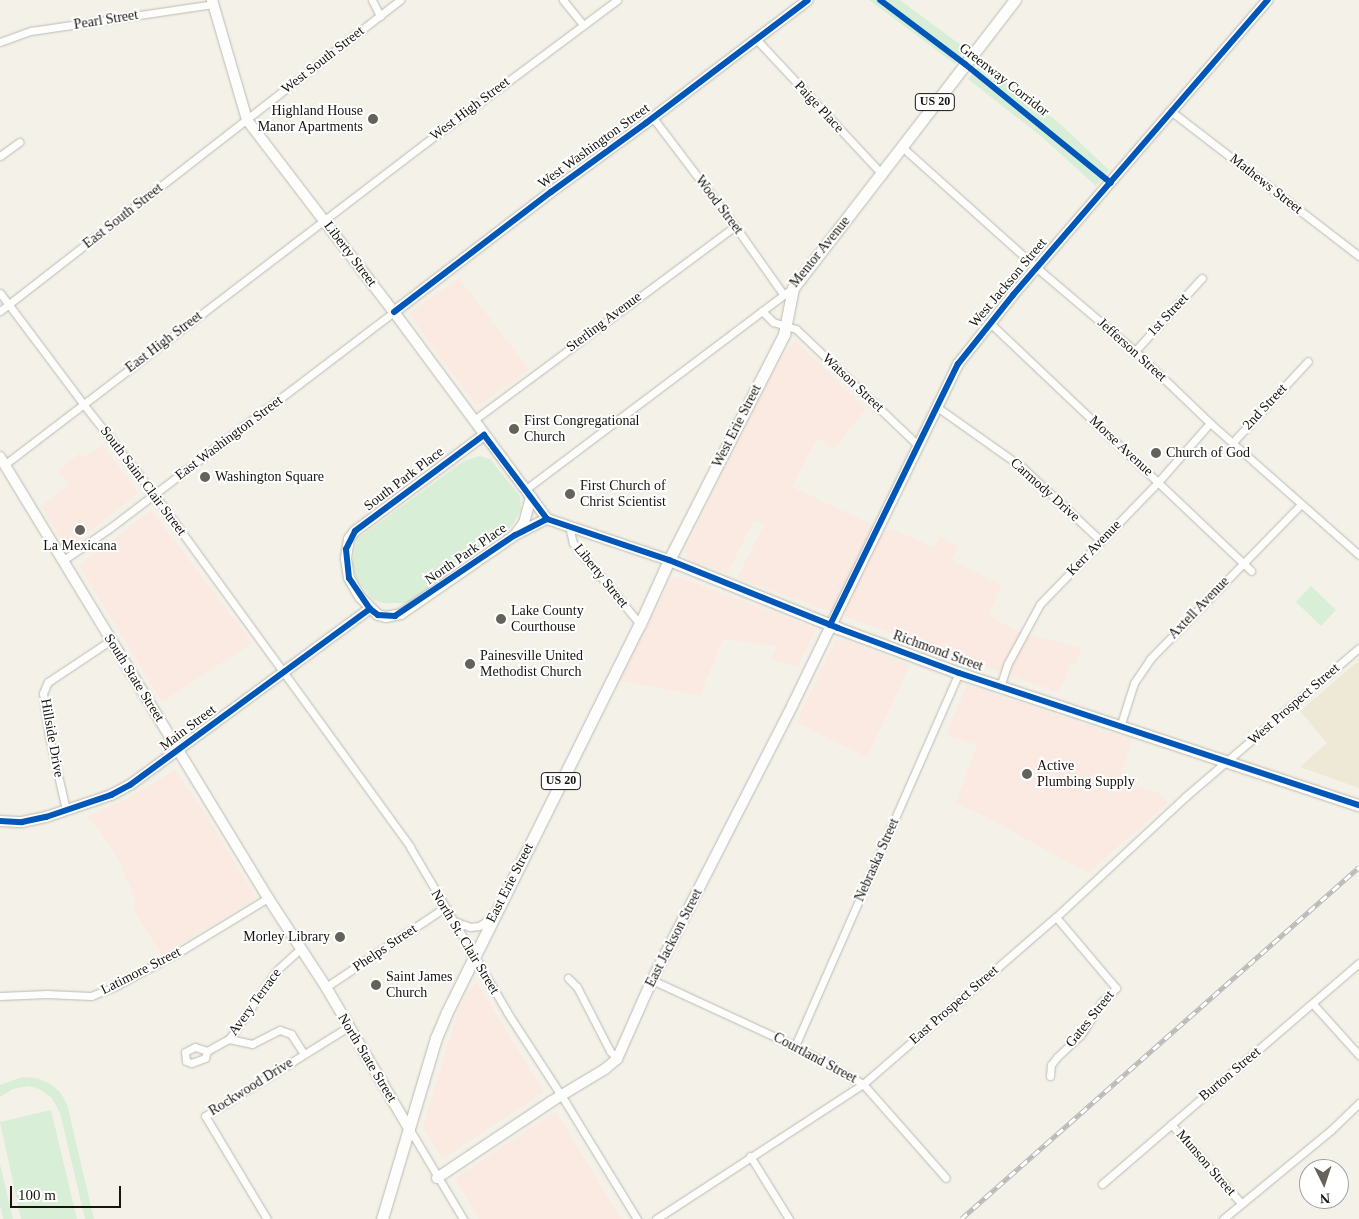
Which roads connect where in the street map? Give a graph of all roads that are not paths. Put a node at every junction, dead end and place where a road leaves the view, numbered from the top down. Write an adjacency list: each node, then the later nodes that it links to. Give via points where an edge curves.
1 (372, 0): 9 (street)
2 (400, 0): 9 (street, West South Street)
3 (563, 0): 10 (street)
4 (617, 0): 10 (street, West High Street)
5 (808, 0): 11 (street, West Washington Street)
6 (1015, 0): 17 (main road, Mentor Avenue / US 20)
7 (1268, 0): 13 (street, West Jackson Street)
8 (212, 2): 12 (street, Pearl Street, via 31,31); 15 (street, Liberty Street)
9 (380, 16): 15 (street, West South Street)
10 (583, 25): 20 (street, West High Street)
11 (756, 38): 14 (street, West Washington Street); 19 (street, Paige Place)
12 (0, 42)
13 (1172, 112): 22 (street, Mathews Street); 23 (street, West Jackson Street)
14 (653, 118): 21 (street, Wood Street); 30 (street, West Washington Street)
15 (247, 120): 20 (street, Liberty Street); 27 (street, East South Street)
16 (19, 142): 18 (street)
17 (902, 147): 19 (main road, Mentor Avenue / US 20); 23 (street, Jefferson Street)
18 (0, 156)
19 (883, 174): 25 (main road, Mentor Avenue / US 20)
20 (324, 220): 30 (street, Liberty Street); 35 (street, East High Street)
21 (735, 226): 25 (street, Wood Street); 37 (street, Sterling Avenue)
22 (1359, 256)
23 (1037, 268): 31 (street, West Jackson Street); 33 (street, Jefferson Street)
24 (1202, 278): 33 (street, 1st Street)
25 (788, 291): 28 (street, Mentor Avenue); 32 (main road, West Erie Street / US 20)
26 (0, 293): 27 (street, South Saint Clair Street)
27 (8, 305): 29 (street, East South Street); 35 (street, South Saint Clair Street)
28 (762, 310): 32 (street, Watson Street, via 773,322); 44 (street, Mentor Avenue)
29 (0, 311)
30 (394, 312): 37 (street, Liberty Street); 45 (street, East Washington Street)
31 (990, 323): 36 (street, West Jackson Street, via 958,364); 43 (street, Morse Avenue)
32 (786, 325): 41 (street, Watson Street, via 798,332); 52 (main road, West Erie Street / US 20)
33 (1135, 351): 38 (street, Jefferson Street)
34 (1308, 361): 40 (street, 2nd Street)
35 (84, 406): 42 (street, East High Street); 45 (street, South Saint Clair Street)
36 (937, 407): 41 (street, West Jackson Street); 50 (street, Carmody Drive, via 1023,468)
37 (474, 420): 39 (street, Liberty Street)
38 (1210, 423): 40 (street, Jefferson Street); 43 (street, Kerr Avenue)
39 (484, 435): 44 (street, Liberty Street); 56 (street, South Park Place, via 355,531 346,549 349,578)
40 (1233, 442): 46 (street, Jefferson Street)
41 (918, 445): 58 (street, West Jackson Street)
42 (2, 461): 53 (street, South State Street)
43 (1159, 481): 50 (street, Kerr Avenue); 54 (street, Morse Avenue)
44 (528, 493): 47 (street); 49 (street, North Park Place, via 524,523)
45 (154, 494): 53 (street, East Washington Street); 61 (street, South Saint Clair Street)
46 (1301, 504): 51 (street, Jefferson Street); 54 (street, Axtell Avenue)
47 (547, 518): 48 (street, Richmond Street); 49 (street, North Park Place)
48 (569, 526): 52 (street, Richmond Street); 57 (street, Liberty Street, via 573,543)
49 (515, 535): 56 (street, North Park Place, via 401,614 386,617)
50 (1101, 541): 63 (street, Kerr Avenue, via 1040,604 1007,665)
51 (1359, 555)
52 (670, 560): 57 (main road, East Erie Street / US 20); 58 (main road, Richmond Street)
53 (62, 561): 59 (street, South State Street)
54 (1244, 563): 55 (street, Morse Avenue); 64 (street, Axtell Avenue, via 1150,660 1134,683)
55 (1251, 571)
56 (370, 609): 61 (street, Main Street)
57 (640, 624): 72 (main road, East Erie Street / US 20)
58 (830, 625): 62 (main road, Richmond Street); 79 (street, East Jackson Street)
59 (111, 640): 65 (street, South State Street); 68 (street, Hillside Drive, via 48,682 43,694)
60 (1359, 648): 66 (street, West Prospect Street)
61 (282, 673): 65 (street, Main Street); 71 (street, North St. Clair Street, via 413,851)
62 (959, 673): 63 (main road, Richmond Street); 85 (street, Nebraska Street)
63 (1000, 687): 64 (main road, Richmond Street)
64 (1120, 727): 66 (main road, Richmond Street)
65 (179, 751): 68 (street, Main Street, via 111,795); 70 (street, South State Street)
66 (1229, 761): 67 (main road, Richmond Street); 73 (street, East Prospect Street)
67 (1359, 806)
68 (66, 810): 69 (street, Main Street, via 22,822)
69 (0, 821)
70 (268, 898): 75 (street, North State Street); 81 (street, Latimore Street, via 184,949 118,985 90,996)
71 (444, 908): 74 (street, North St. Clair Street); 80 (street, Phelps Street)
72 (493, 917): 74 (street, via 479,926 470,927); 76 (main road, East Erie Street / US 20)
73 (1056, 917): 90 (street, Gates Street, via 1116,988 1102,1002 1081,1035 1057,1057 1051,1066); 91 (street, East Prospect Street)
74 (452, 920): 76 (street, North St. Clair Street)
75 (300, 949): 80 (street, North State Street); 84 (street, Avery Terrace, via 278,969)
76 (473, 956): 92 (street, North St. Clair Street); 95 (main road, East Erie Street / US 20, via 436,1038)
77 (1359, 963): 82 (street, Burton Street)
78 (568, 978): 89 (street, via 577,988)
79 (652, 980): 85 (street, Courtland Street); 89 (street, East Jackson Street)
80 (326, 987): 83 (street, North State Street)
81 (0, 996)
82 (1313, 1004): 88 (street); 94 (street, Burton Street)
83 (348, 1027): 87 (street, Rockwood Drive); 95 (street, North State Street)
84 (229, 1039): 86 (street, Avery Terrace); 87 (street, via 252,1044 280,1030 291,1034)
85 (795, 1046): 91 (street, Courtland Street)
86 (207, 1051)
87 (304, 1054): 101 (street, Rockwood Drive, via 204,1116)
88 (1359, 1055)
89 (616, 1059): 92 (street, East Jackson Street, via 605,1070)
90 (1050, 1076)
91 (863, 1084): 96 (street, East Prospect Street); 98 (street, Courtland Street)
92 (561, 1096): 97 (street, East Jackson Street); 104 (street, North St. Clair Street)
93 (1359, 1103): 100 (street)
94 (1172, 1124): 99 (street, Burton Street); 100 (street, Munson Street)
95 (410, 1130): 97 (street, North State Street); 102 (main road, East Erie Street / US 20)
96 (750, 1156): 105 (street, East Prospect Street); 106 (street)
97 (438, 1178): 103 (street, North State Street)
98 (946, 1178)
99 (1102, 1184)
100 (1241, 1203): 107 (street)
101 (267, 1219)
102 (382, 1219)
103 (463, 1219)
104 (637, 1219)
105 (656, 1219)
106 (789, 1219)
107 (1223, 1219)

